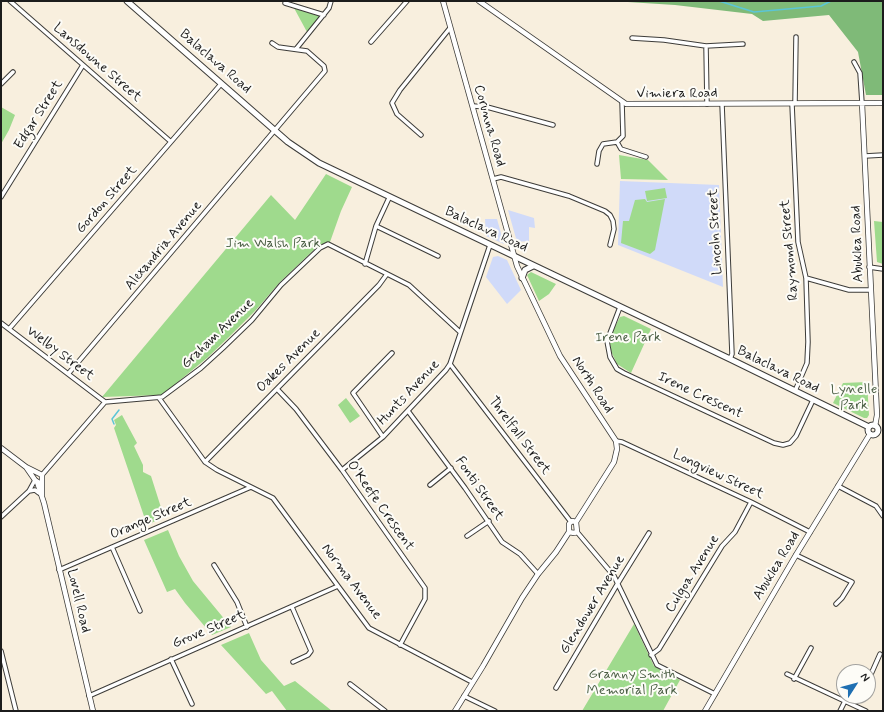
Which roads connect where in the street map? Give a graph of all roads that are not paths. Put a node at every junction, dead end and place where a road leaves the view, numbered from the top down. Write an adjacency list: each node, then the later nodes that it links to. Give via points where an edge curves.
1 (10, 1): 18 (street, Lansdowne Street)
2 (127, 1): 21 (main road, Balaclava Road)
3 (330, 1): 8 (street)
4 (407, 1): 12 (street)
5 (443, 1): 9 (street, Corunna Road)
6 (479, 1): 22 (street, Vimiera Road)
7 (285, 3): 8 (street)
8 (324, 15): 16 (street)
9 (450, 28): 28 (street, Corunna Road); 31 (street, via 392,103 397,114)
10 (796, 37): 27 (street, Raymond Street)
11 (632, 38): 15 (street)
12 (371, 42)
13 (272, 43): 16 (street, via 278,47)
14 (743, 44): 15 (street)
15 (706, 46): 25 (street)
16 (296, 49): 30 (street, Alexandria Avenue, via 307,51 324,66 325,71)
17 (854, 62): 23 (street, Abuklea Road, via 860,73)
18 (84, 65): 32 (street, Lansdowne Street); 39 (street, Edgar Street)
19 (13, 72): 20 (street)
20 (1, 84)
21 (221, 84): 30 (main road, Balaclava Road); 32 (street, Gordon Street)
22 (622, 102): 25 (street, Vimiera Road, via 634,105); 33 (street, via 622,136)
23 (862, 103): 24 (street, Vimiera Road); 27 (street, Vimiera Road); 35 (street, Abuklea Road)
24 (883, 103)
25 (707, 104): 26 (street, Vimiera Road)
26 (722, 104): 27 (street, Vimiera Road); 59 (street, Lincoln Street, via 732,354)
27 (794, 104): 52 (street, Raymond Street, via 798,242)
28 (473, 106): 29 (street); 38 (street, Corunna Road)
29 (553, 125)
30 (276, 131): 40 (main road, Balaclava Road, via 319,163); 61 (street, Alexandria Avenue)
31 (421, 135)
32 (170, 141): 56 (street, Gordon Street)
33 (617, 142): 36 (street, via 621,149); 37 (street, via 603,144)
34 (883, 155): 35 (street)
35 (865, 156): 48 (street, Abuklea Road)
36 (646, 157)
37 (597, 164)
38 (493, 179): 43 (street, via 502,177 569,196 605,211 610,214 613,221); 45 (street, Corunna Road)
39 (1, 197)
40 (390, 198): 41 (street); 42 (main road, Balaclava Road)
41 (376, 226): 44 (street); 46 (street)
42 (490, 245): 45 (main road, Balaclava Road); 57 (street, Hunts Avenue)
43 (610, 245)
44 (438, 256)
45 (514, 257): 47 (main road, Balaclava Road); 51 (street, North Road)
46 (365, 264): 50 (street); 64 (street, Graham Avenue, via 328,244 320,248 281,285 252,320 218,353)
47 (533, 266): 51 (main road, via 525,270); 54 (main road, Balaclava Road)
48 (869, 267): 49 (street); 53 (street, Abuklea Road)
49 (883, 270)
50 (387, 274): 57 (street, via 409,285); 62 (street, Oakes Avenue)
51 (522, 278): 72 (street, North Road, via 560,356)
52 (806, 278): 53 (street, via 849,290); 63 (street, Raymond Street, via 808,351 806,368)
53 (870, 290): 69 (street, Abuklea Road)
54 (620, 307): 59 (main road, Balaclava Road); 65 (street, Irene Crescent, via 607,341 610,357 624,373 783,445 790,443 796,436)
55 (1, 323): 56 (street, Welby Street)
56 (9, 329): 61 (street, Welby Street)
57 (460, 332): 60 (street, Hunts Avenue)
58 (392, 353): 71 (street, via 353,393)
59 (730, 359): 63 (main road, Balaclava Road)
60 (450, 364): 67 (street, Hunts Avenue); 90 (street, Threlfall Street)
61 (68, 374): 66 (street, Welby Street)
62 (277, 389): 74 (street, Oakes Avenue); 77 (street, O'Keefe Crescent, via 296,408)
63 (795, 391): 65 (main road, Balaclava Road)
64 (159, 398): 66 (street); 74 (street)
65 (813, 400): 68 (main road, Balaclava Road)
66 (105, 402): 78 (street)
67 (408, 410): 71 (street, Hunts Avenue); 76 (street, Fonti Street)
68 (869, 427): 69 (main road); 70 (main road)
69 (879, 430): 70 (main road, via 875,435)
70 (870, 434): 81 (street, Abuklea Road)
71 (383, 437): 77 (street, Hunts Avenue)
72 (616, 441): 85 (street, Longview Street); 91 (street, via 614,462)
73 (1, 448): 75 (street)
74 (205, 462): 82 (street, Norma Avenue)
75 (26, 467): 78 (street); 79 (street)
76 (451, 468): 80 (street); 89 (street, Fonti Street)
77 (342, 470): 108 (street, O'Keefe Crescent, via 425,588 425,599)
78 (40, 474): 79 (street, Lovell Road); 79 (street)
79 (37, 480): 83 (street); 84 (street, Lovell Road)
80 (430, 485)
81 (838, 486): 86 (street, via 876,506); 94 (street, Abuklea Road)
82 (251, 487): 97 (street, Orange Street); 103 (street, Norma Avenue, via 273,498)
83 (29, 491): 84 (street, via 35,490); 87 (street)
84 (41, 494): 100 (street, Lovell Road)
85 (751, 502): 94 (street, Longview Street); 112 (street, Culgoa Avenue, via 735,532 722,546 659,649)
86 (883, 516): 88 (street)
87 (1, 517)
88 (883, 520)
89 (489, 521): 96 (street); 101 (street, Fonti Street, via 502,542 520,554)
90 (571, 522): 91 (street); 92 (street)
91 (576, 522): 93 (street)
92 (570, 532): 93 (street); 101 (street)
93 (577, 532): 102 (street)
94 (810, 532): 98 (street, Abuklea Road)
95 (649, 534): 102 (street, Glendower Avenue)
96 (467, 536)
97 (112, 547): 100 (street, Orange Street); 106 (street)
98 (796, 555): 104 (street, via 852,582); 121 (street, Abuklea Road)
99 (214, 565): 107 (street, via 237,602)
100 (59, 570): 122 (street, Lovell Road)
101 (538, 574): 118 (street)
102 (618, 583): 112 (street); 120 (street, Glendower Avenue)
103 (338, 586): 105 (street, Grove Street); 108 (street, Norma Avenue, via 369,628)
104 (836, 604)
105 (292, 607): 107 (street, Grove Street); 114 (street, via 311,651)
106 (140, 611)
107 (247, 626): 113 (street, Grove Street)
108 (400, 645): 118 (street, Norma Avenue)
109 (811, 648): 117 (street)
110 (1, 651): 127 (street)
111 (880, 654): 115 (street)
112 (651, 655): 121 (street, via 660,668)
113 (171, 659): 122 (street, Grove Street); 125 (street)
114 (293, 662)
115 (876, 664)
116 (787, 674): 117 (street)
117 (794, 678): 124 (street)
118 (472, 682): 123 (street)
119 (350, 684): 129 (street)
120 (556, 688)
121 (715, 694): 132 (street, Abuklea Road)
122 (89, 696): 128 (street, Lovell Road)
123 (464, 696): 130 (street); 131 (street)
124 (836, 697)
125 (192, 704)
126 (853, 704): 133 (street)
127 (16, 711)
128 (93, 711)
129 (385, 711)
130 (455, 711)
131 (495, 711)
132 (705, 711)
133 (866, 711)

